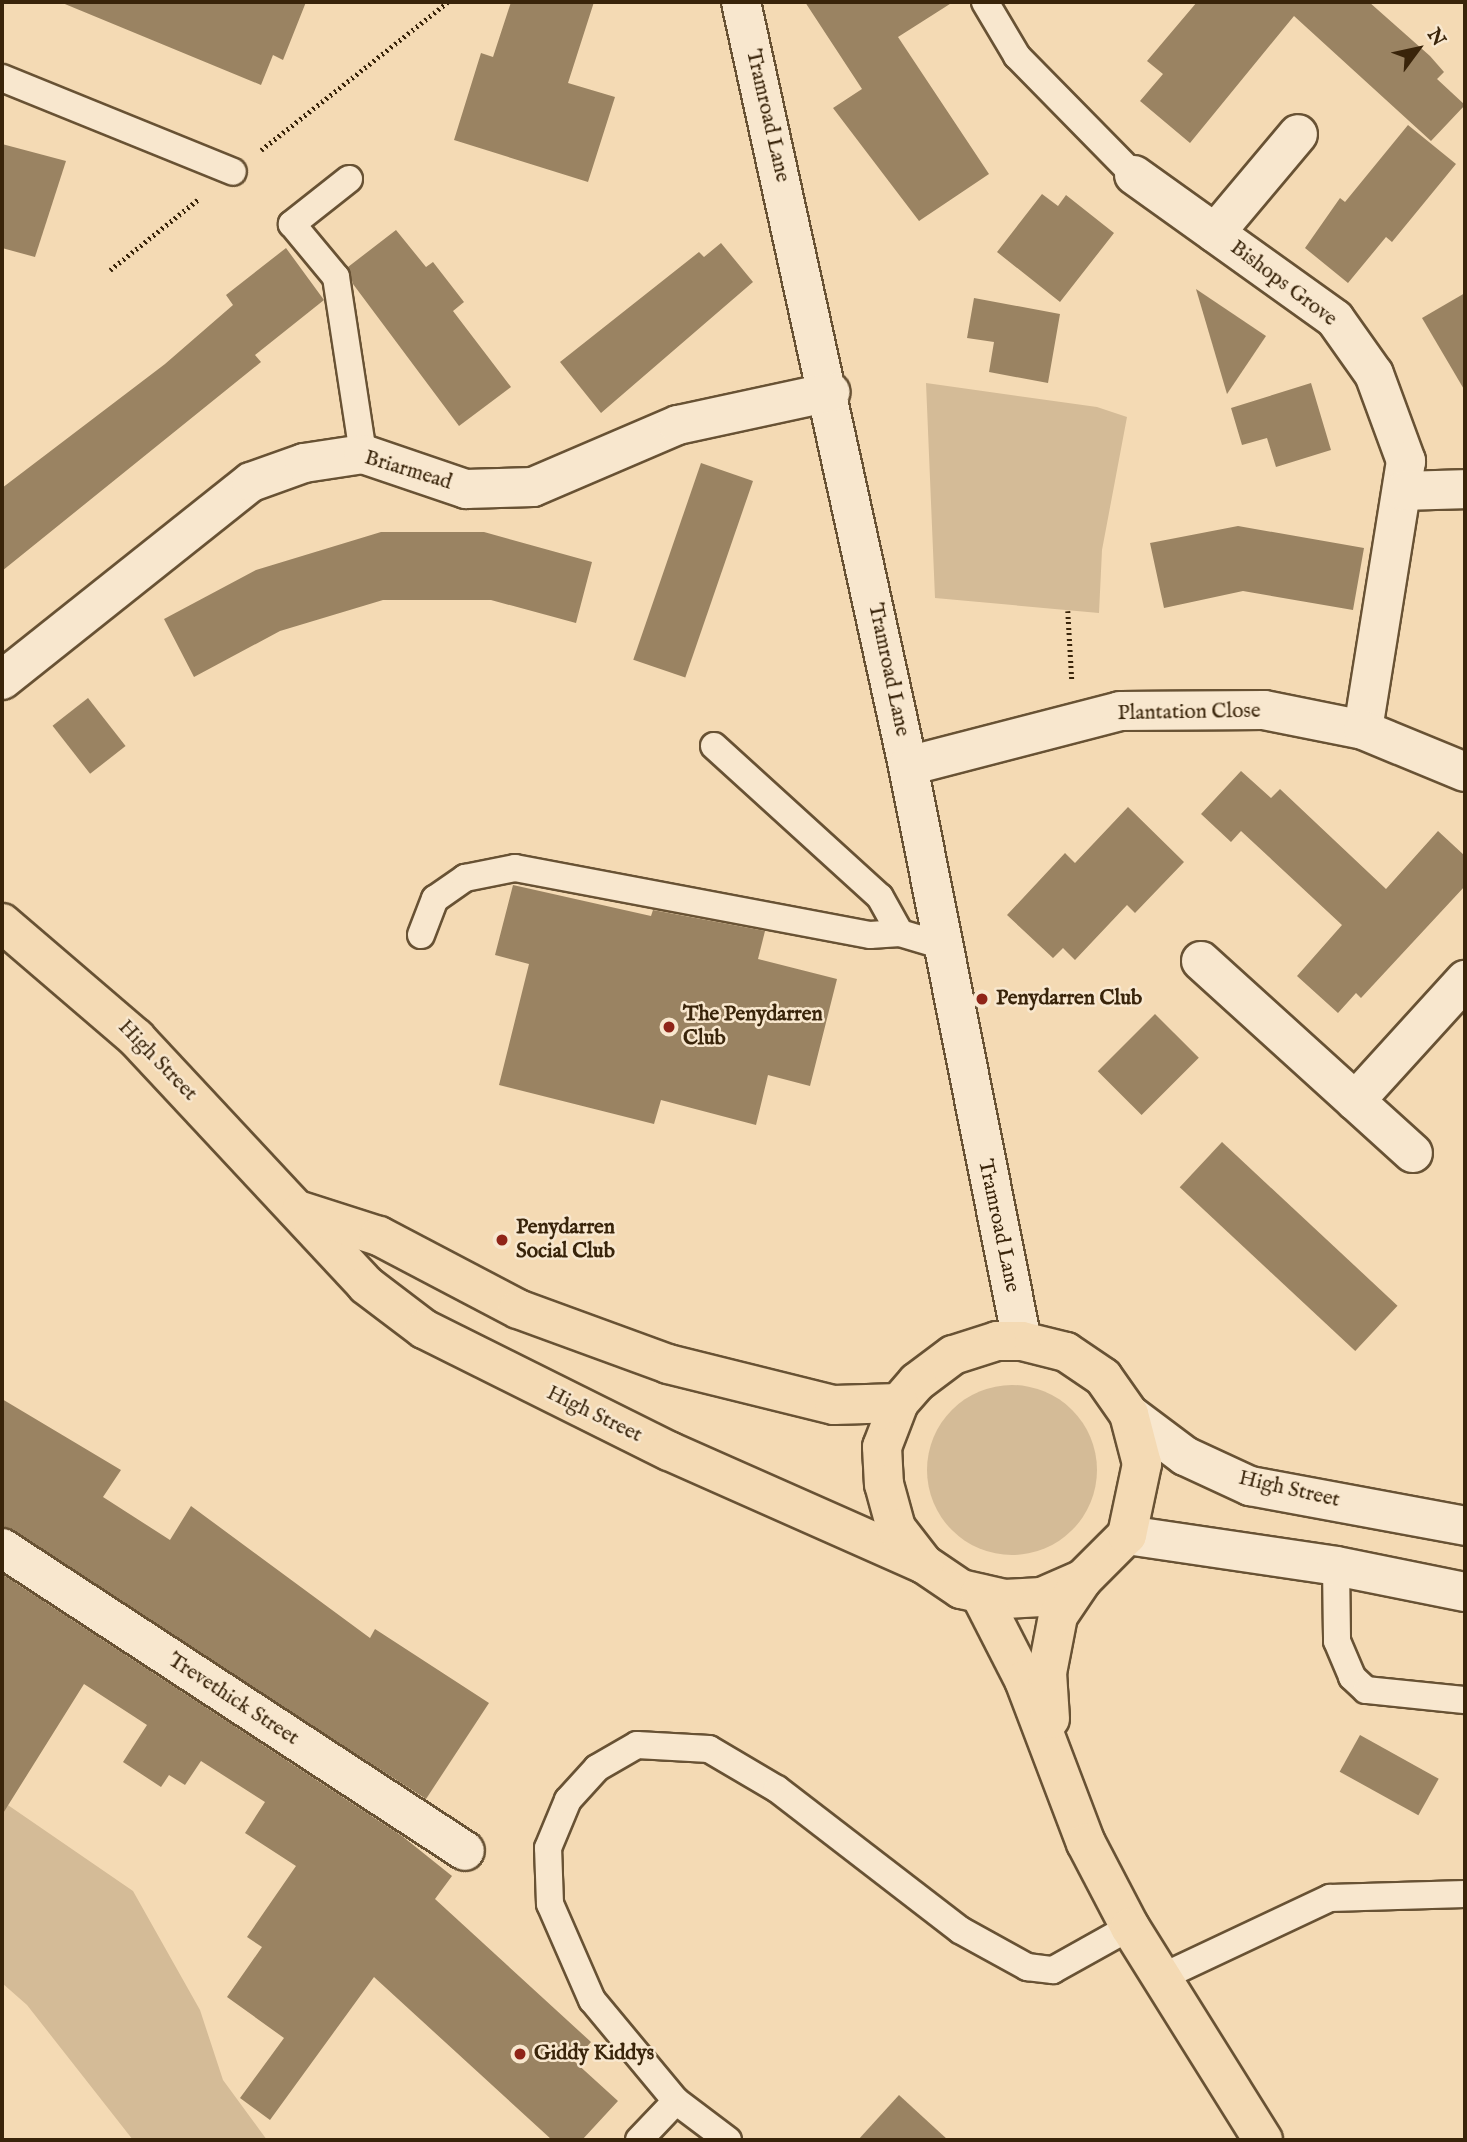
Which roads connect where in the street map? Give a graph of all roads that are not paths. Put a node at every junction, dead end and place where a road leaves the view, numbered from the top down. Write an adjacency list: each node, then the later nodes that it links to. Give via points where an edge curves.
1 (741, 2): 9 (street, Tramroad Lane)
2 (985, 2): 6 (lane, via 1017,55)
3 (2, 78): 5 (lane)
4 (1298, 134): 8 (street, Bishops Grove)
5 (233, 172)
6 (1134, 175): 8 (street, Bishops Grove)
7 (349, 179): 10 (lane, via 292,224 336,277)
8 (1215, 233): 12 (street, Bishops Grove, via 1335,318 1374,374 1406,461)
9 (830, 392): 10 (street, Briarmead, via 678,425 533,487 466,489); 16 (street, Tramroad Lane)
10 (363, 454): 13 (street, Briarmead, via 304,463 251,482)
11 (1465, 489): 12 (street)
12 (1403, 491): 14 (street, Bishops Grove)
13 (2, 680)
14 (1363, 730): 16 (street, Plantation Close, via 1264,710 1120,711); 17 (street, Plantation Close)
15 (714, 746): 19 (lane, via 880,897)
16 (908, 766): 21 (street, Tramroad Lane)
17 (1465, 772)
18 (2, 923): 26 (main road, High Street, via 136,1038)
19 (900, 933): 20 (lane, via 870,935 515,868 465,878 435,899); 21 (lane)
20 (421, 934)
21 (940, 945): 27 (street, Tramroad Lane)
22 (1201, 961): 24 (street)
23 (1465, 980): 24 (street)
24 (1355, 1101): 25 (street)
25 (1413, 1153)
26 (302, 1211): 28 (main road, High Street, via 379,1236 518,1309 668,1364 834,1405); 33 (main road, High Street, via 366,1285 424,1329 669,1451)
27 (1022, 1341): 28 (main road, High Street, via 997,1341 953,1355); 29 (main road, High Street, via 1066,1352 1103,1377)
28 (899, 1403): 33 (main road, High Street, via 882,1447 884,1484 896,1528)
29 (1129, 1414): 30 (street, High Street, via 1185,1456 1250,1486); 31 (main road, High Street, via 1142,1464)
30 (1465, 1526)
31 (1127, 1535): 34 (street); 35 (main road, High Street)
32 (2, 1548): 40 (street, Trevethick Street)
33 (924, 1564): 37 (main road, High Street, via 961,1589)
34 (1336, 1566): 36 (street); 38 (lane, via 1337,1641 1352,1677 1366,1690)
35 (1083, 1579): 37 (main road, High Street, via 1042,1597 1005,1599); 39 (main road, via 1058,1616 1047,1673)
36 (1465, 1592)
37 (980, 1594): 39 (main road, via 1009,1646)
38 (1465, 1700)
39 (1052, 1753): 42 (main road, via 1086,1843)
40 (465, 1851)
41 (1465, 1894): 43 (lane, via 1330,1898)
42 (1130, 1927): 43 (main road); 44 (lane, via 1053,1969 1027,1967 960,1930 777,1789 709,1749 637,1745 597,1768 568,1800 548,1848 551,1904 592,2000)
43 (1162, 1977): 47 (main road)
44 (676, 2101): 45 (lane); 46 (lane)
45 (639, 2140)
46 (727, 2140)
47 (1263, 2140)

